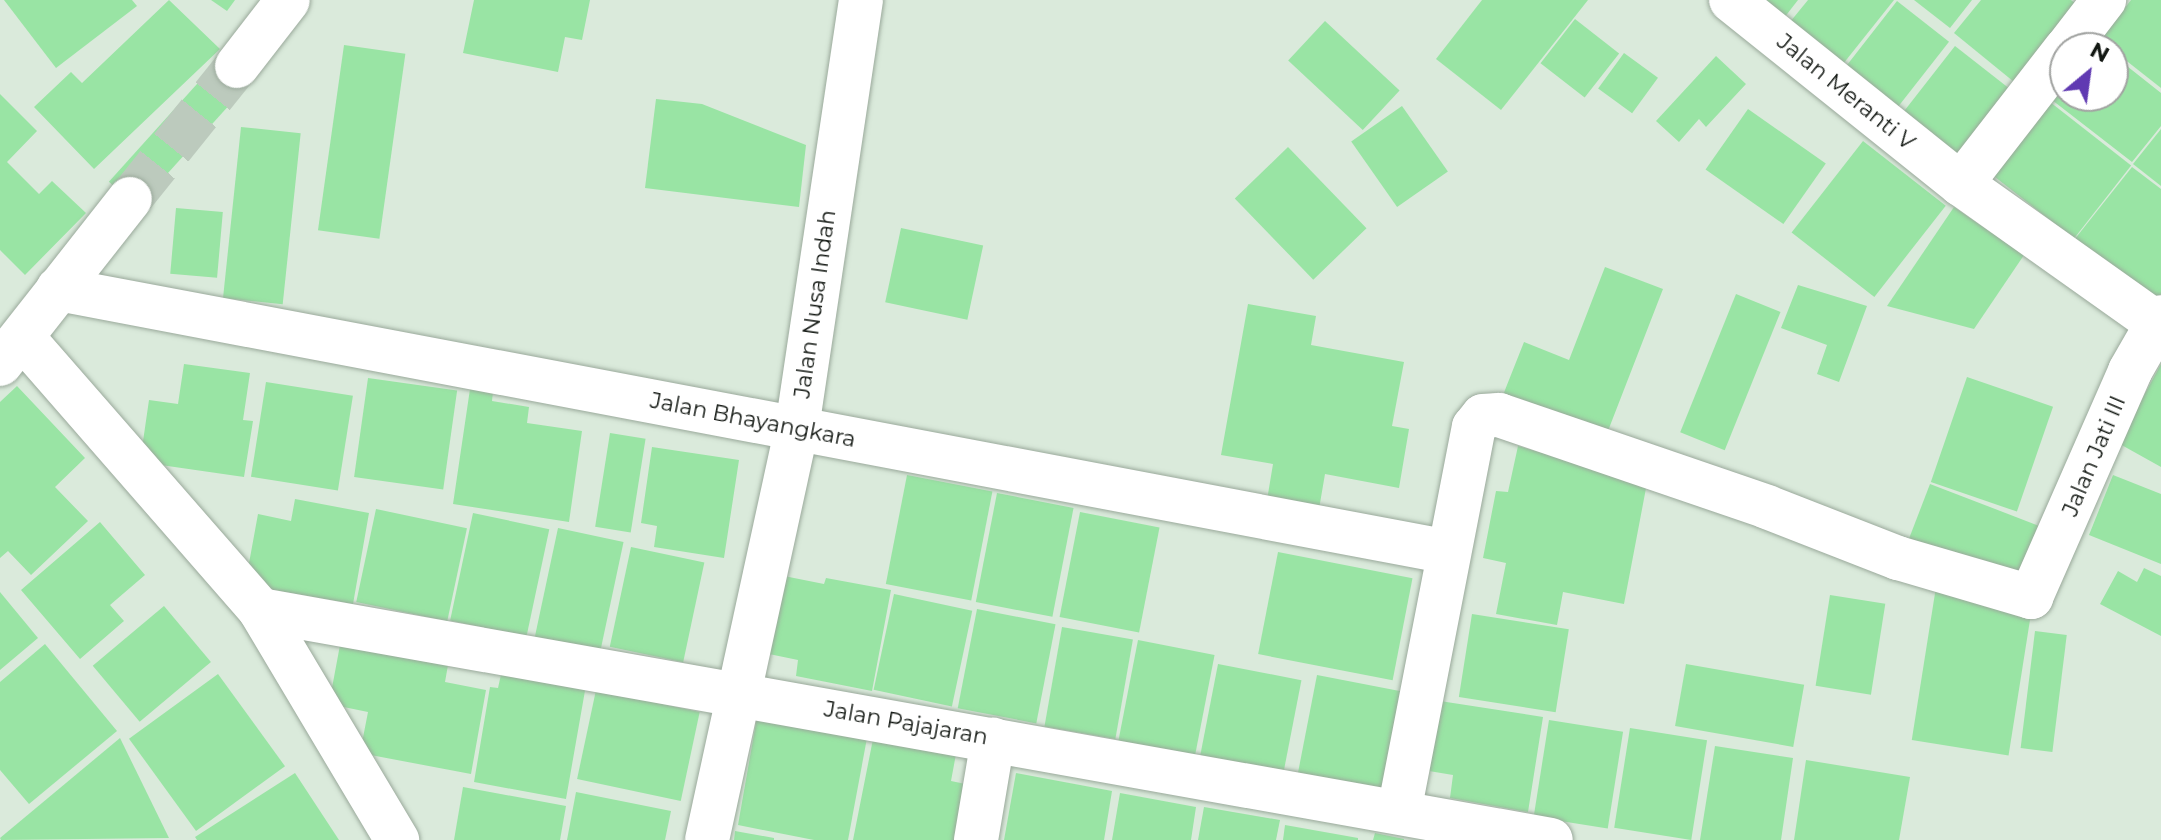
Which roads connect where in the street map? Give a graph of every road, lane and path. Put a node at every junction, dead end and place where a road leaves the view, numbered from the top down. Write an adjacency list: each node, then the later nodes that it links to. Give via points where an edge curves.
1 (288, 0): 6 (street)
2 (861, 0): 13 (street, Jalan Nusa Indah)
3 (1731, 0): 8 (street, Jalan Meranti V)
4 (2095, 3): 5 (street)
5 (2077, 32)
6 (237, 66)
7 (2049, 71): 8 (street)
8 (1961, 184): 11 (street, Jalan Meranti V)
9 (130, 199): 10 (street)
10 (58, 289): 12 (street); 13 (street, Jalan Bhayangkara)
11 (2160, 322): 14 (street, Jalan Jati III, via 2130,371 2031,597 1898,558 1499,415 1483,416 1474,427)
12 (11, 351): 15 (street)
13 (797, 428): 14 (street, Jalan Bhayangkara); 16 (street, Jalan Nusa Indah)
14 (1448, 552): 18 (street)
15 (260, 610): 16 (street, Jalan Pajajaran); 19 (street)
16 (737, 692): 17 (street, Jalan Pajajaran); 20 (street, Jalan Nusa Indah)
17 (993, 739): 18 (street, Jalan Pajajaran); 21 (street)
18 (1399, 812): 22 (street, Jalan Pajajaran)
19 (397, 840)
20 (707, 840)
21 (976, 840)
22 (1551, 840)

